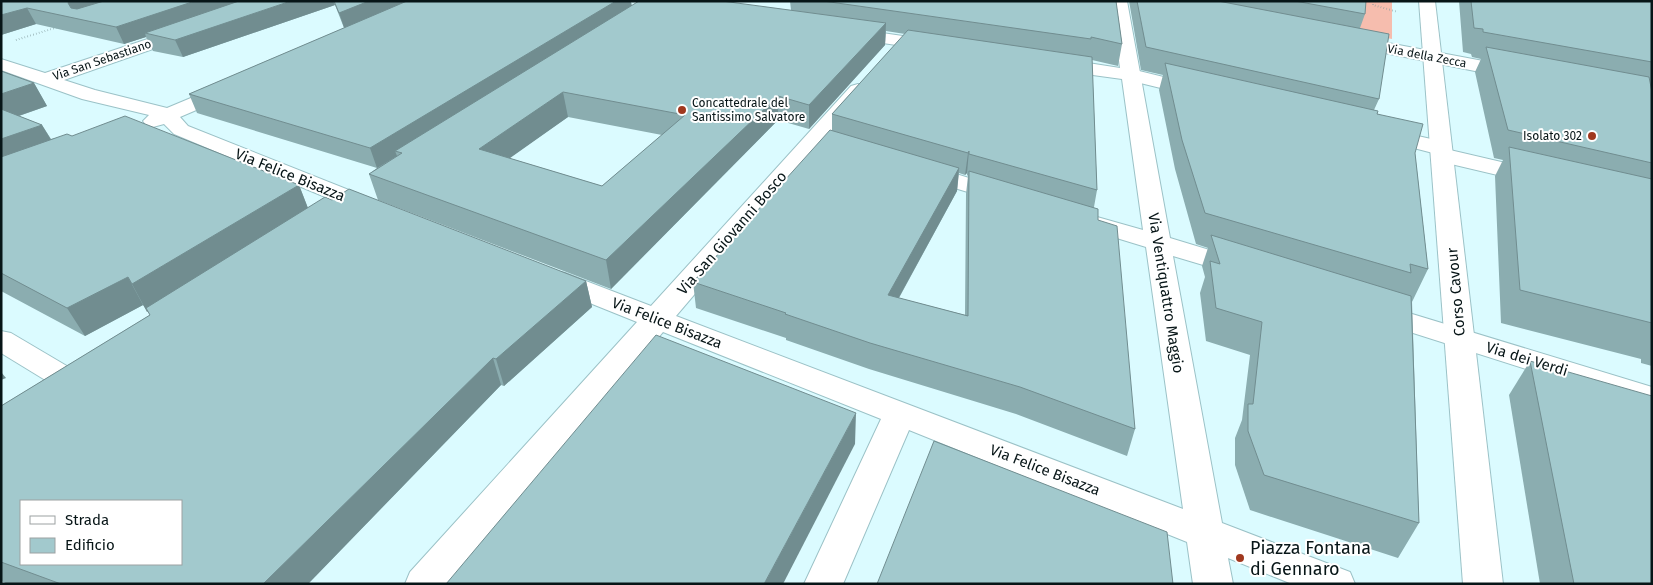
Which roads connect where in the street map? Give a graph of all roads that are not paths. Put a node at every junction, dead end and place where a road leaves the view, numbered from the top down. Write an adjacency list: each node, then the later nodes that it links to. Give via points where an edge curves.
1 (1119, 1): 11 (street, Via Ventiquattro Maggio)
2 (1427, 1): 8 (street, Corso Cavour)
3 (200, 27): 13 (street, Via San Sebastiano)
4 (833, 30): 6 (street)
5 (1330, 37): 8 (street, Via della Zecca)
6 (901, 40): 7 (street); 19 (street, Via San Giovanni Bosco)
7 (959, 49)
8 (1433, 57): 12 (street, Via della Zecca); 20 (street, Corso Cavour)
9 (1035, 61): 11 (street)
10 (1, 64): 13 (street, Via Felice Bisazza)
11 (1131, 75): 15 (street); 28 (street, Via Ventiquattro Maggio)
12 (1529, 76)
13 (44, 80): 16 (street, Via Felice Bisazza, via 89,96)
14 (241, 84): 16 (street)
15 (1190, 89)
16 (168, 116): 17 (street); 23 (street, Via Felice Bisazza, via 181,130)
17 (131, 130)
18 (1364, 130): 20 (street)
19 (815, 139): 24 (street); 32 (street, Via San Giovanni Bosco)
20 (1442, 152): 21 (street); 33 (street, Corso Cavour)
21 (1557, 182)
22 (375, 184): 23 (street)
23 (350, 200): 26 (street); 27 (street, Via Felice Bisazza)
24 (1024, 202)
25 (1062, 213): 28 (street)
26 (325, 215)
27 (396, 218)
28 (1157, 242): 30 (street); 38 (street, Via Ventiquattro Maggio)
29 (526, 268): 32 (street, Via Felice Bisazza)
30 (1261, 275)
31 (1356, 306): 33 (street, Via dei Verdi)
32 (657, 319): 37 (street, Via Felice Bisazza); 39 (street, Via San Giovanni Bosco)
33 (1460, 339): 36 (street, Via dei Verdi); 43 (street, Corso Cavour)
34 (1, 340): 35 (street)
35 (63, 381)
36 (1652, 398)
37 (900, 414): 38 (street, Via Felice Bisazza); 40 (street)
38 (1205, 533): 41 (street, Via Ventiquattro Maggio); 42 (street, Via Felice Bisazza)
39 (424, 584)
40 (822, 584)
41 (1213, 584)
42 (1336, 584)
43 (1484, 584)

